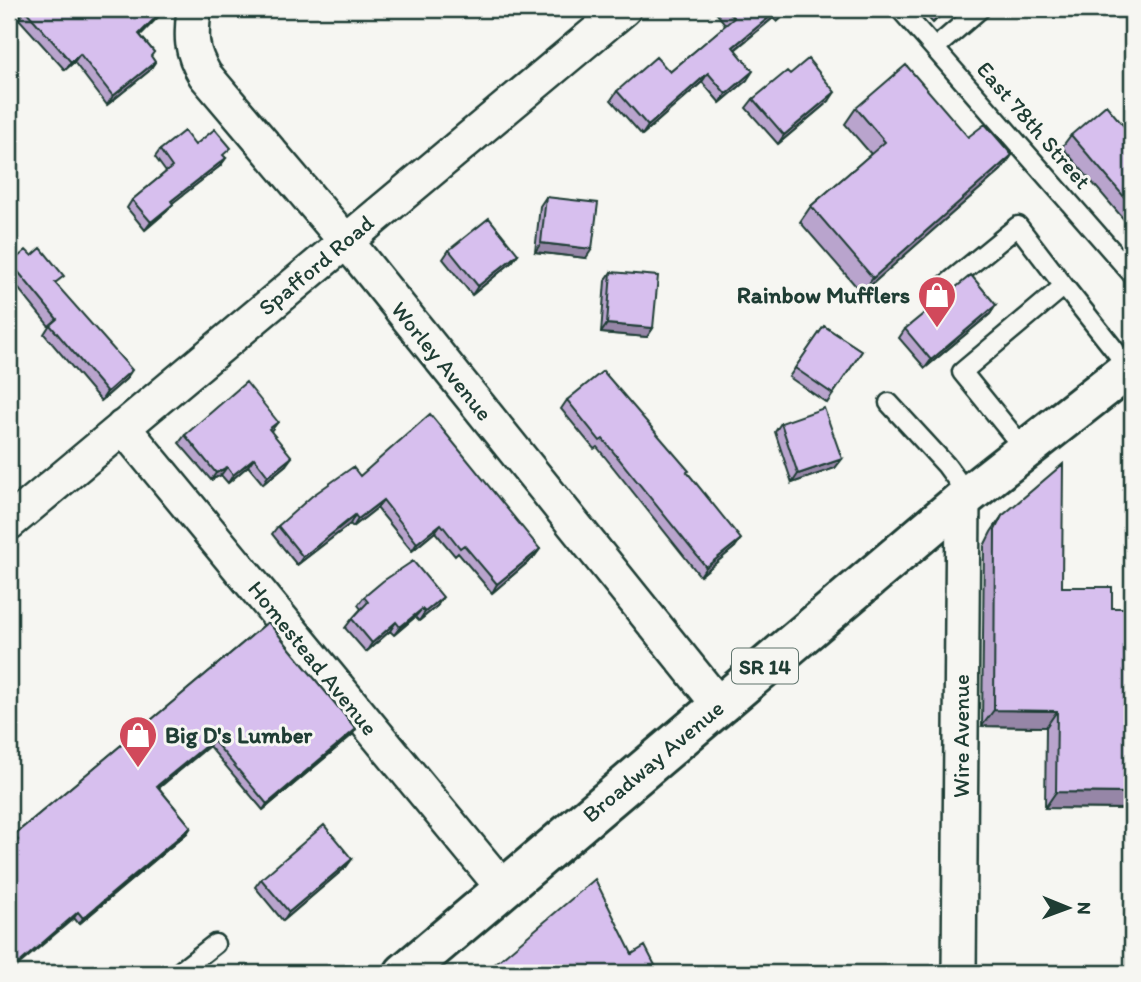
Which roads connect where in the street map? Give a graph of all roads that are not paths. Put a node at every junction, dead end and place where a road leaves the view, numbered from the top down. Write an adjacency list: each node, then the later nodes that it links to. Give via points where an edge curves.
1 (194, 9): 6 (street, Worley Avenue, via 194,57 205,75)
2 (624, 9): 6 (street, Spafford Road)
3 (900, 9): 5 (lane, East 78th Street)
4 (980, 9): 5 (lane)
5 (934, 48): 7 (lane, East 78th Street)
6 (345, 241): 12 (street, Spafford Road); 16 (street, Worley Avenue)
7 (1132, 274)
8 (1064, 286): 9 (lane, via 1018,226); 10 (lane); 13 (lane, via 962,372)
9 (941, 289)
10 (1131, 367): 13 (main road, Broadway Avenue / SR 14)
11 (889, 403): 14 (lane, via 946,465)
12 (123, 427): 15 (street, Spafford Road); 17 (street, Homestead Avenue)
13 (1025, 450): 14 (main road, Broadway Avenue / SR 14)
14 (966, 497): 16 (main road, Broadway Avenue / SR 14); 21 (street, Wire Avenue)
15 (9, 523)
16 (719, 705): 17 (main road, Broadway Avenue / SR 14)
17 (503, 888): 19 (main road, Broadway Avenue / SR 14)
18 (215, 944): 20 (lane)
19 (423, 967)
20 (178, 973)
21 (959, 973)

